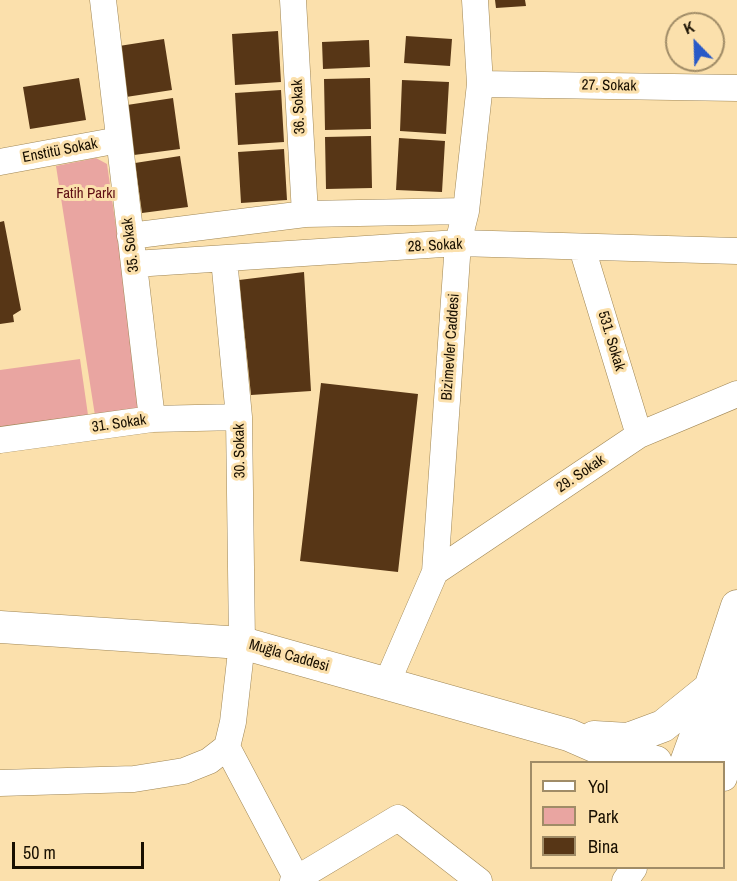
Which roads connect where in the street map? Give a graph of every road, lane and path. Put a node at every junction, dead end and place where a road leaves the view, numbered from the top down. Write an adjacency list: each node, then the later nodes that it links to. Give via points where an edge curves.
1 (103, 0): 6 (street, 35. Sokak)
2 (293, 0): 9 (street, 36. Sokak)
3 (475, 0): 4 (street, Bizimevler Caddesi)
4 (480, 84): 5 (street, 27. Sokak); 8 (street, Bizimevler Caddesi)
5 (737, 88)
6 (119, 140): 7 (street, Enstitü Sokak); 10 (street, 35. Sokak)
7 (0, 162)
8 (466, 211): 9 (street); 11 (street, Bizimevler Caddesi)
9 (305, 214): 10 (street)
10 (130, 236): 15 (street, 35. Sokak)
11 (458, 243): 12 (street, 28. Sokak); 14 (street, 28. Sokak); 21 (street, Bizimevler Caddesi)
12 (582, 248): 13 (street, 28. Sokak); 19 (street, 531. Sokak)
13 (737, 251)
14 (224, 260): 15 (street, 28. Sokak); 17 (street, 30. Sokak)
15 (134, 264): 18 (street, 35. Sokak)
16 (737, 394): 19 (street, 29. Sokak)
17 (239, 417): 18 (street, 31. Sokak); 24 (street, 30. Sokak)
18 (152, 419): 20 (street, 31. Sokak)
19 (639, 435): 21 (street, 29. Sokak)
20 (0, 440)
21 (435, 572): 26 (street, Bizimevler Caddesi)
22 (737, 606): 27 (main road)
23 (0, 627): 24 (main road, Muğla Caddesi)
24 (242, 643): 26 (main road, Muğla Caddesi); 30 (street, 30. Sokak)
25 (737, 665): 33 (main road, via 711,750)
26 (386, 685): 29 (main road, Muğla Caddesi)
27 (710, 688): 29 (main road, Muğla Caddesi, via 663,726 628,739); 32 (street)
28 (737, 724): 34 (street)
29 (570, 735): 31 (main road, Muğla Caddesi, via 608,752)
30 (227, 747): 35 (street, via 209,761 174,773 134,779); 36 (street)
31 (651, 761)
32 (683, 761)
33 (692, 761)
34 (725, 771)
35 (0, 783)
36 (296, 880): 37 (street, via 398,818)
37 (479, 881)

